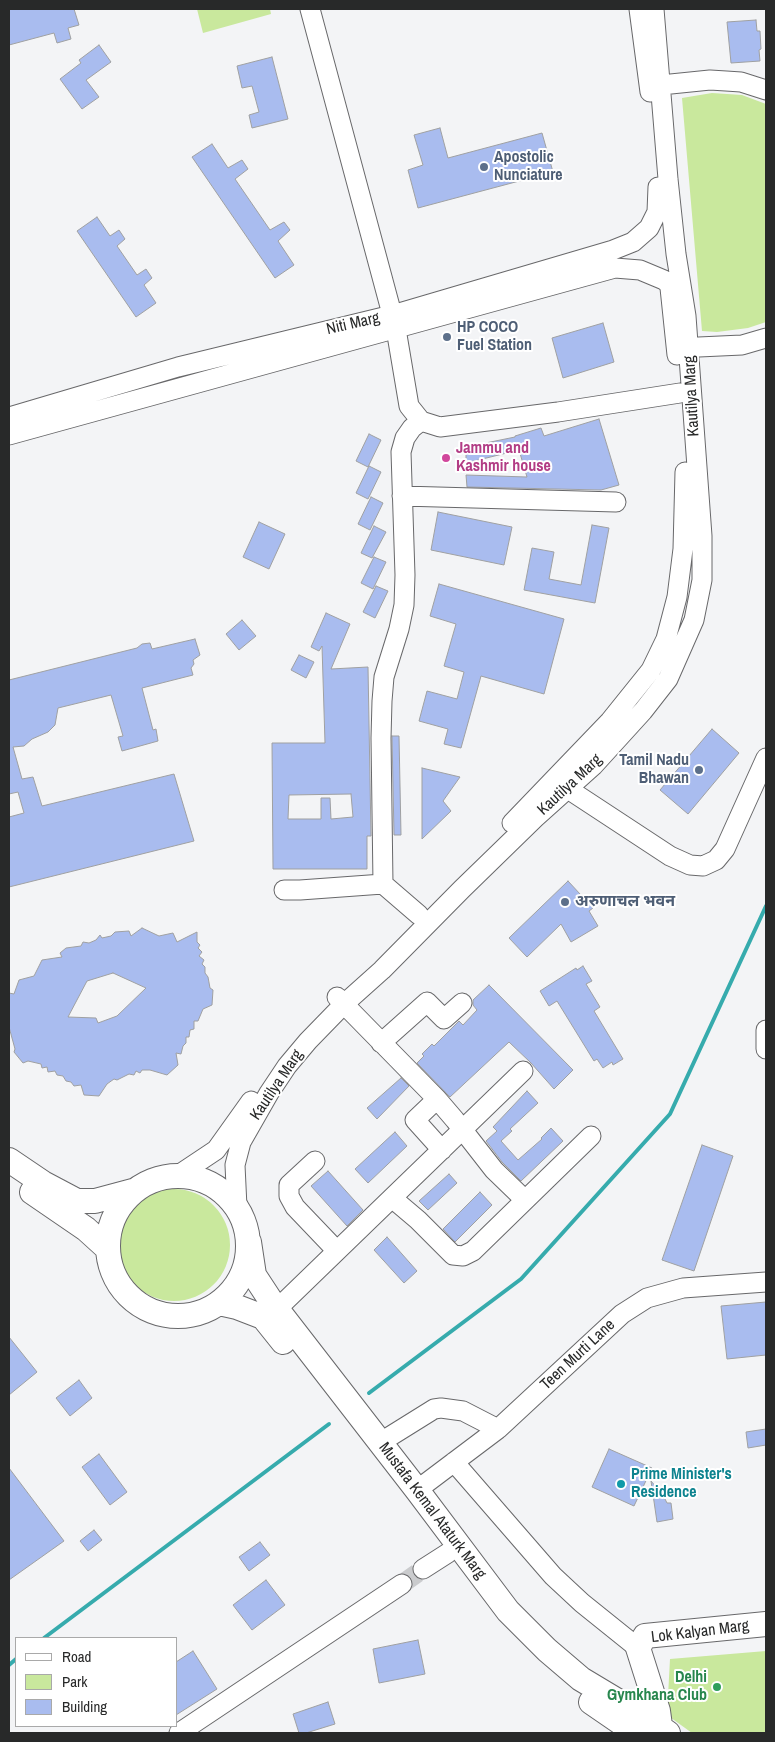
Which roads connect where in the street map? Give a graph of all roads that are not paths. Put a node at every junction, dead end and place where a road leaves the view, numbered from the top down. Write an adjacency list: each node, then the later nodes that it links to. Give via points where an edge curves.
1 (310, 9): 8 (street)
2 (639, 9): 4 (street, Kautilya Marg)
3 (654, 9): 4 (street, Kautilya Marg)
4 (655, 85): 5 (street, via 726,80); 6 (street, Kautilya Marg); 10 (street, Kautilya Marg, via 686,316)
5 (766, 90)
6 (658, 188): 7 (street, Kautilya Marg); 8 (street, Niti Marg, via 657,212 649,228 633,242)
7 (670, 285): 8 (street, Niti Marg, via 640,270 615,268); 10 (street, Kautilya Marg)
8 (394, 322): 12 (street, Niti Marg, via 178,367); 13 (street, via 410,406); 14 (street, Niti Marg)
9 (766, 338): 10 (street, via 742,345)
10 (682, 348): 11 (street, Kautilya Marg); 18 (street, Kautilya Marg, via 702,536 702,580 694,620 668,679 643,711)
11 (680, 393): 13 (street, via 440,427); 21 (street, Kautilya Marg, via 685,463 678,597 666,639 651,670 610,721)
12 (9, 416)
13 (421, 421): 15 (street, via 405,438 401,452)
14 (9, 435)
15 (402, 496): 16 (street); 19 (street, via 406,575 404,605 384,677 382,701)
16 (616, 502)
17 (766, 758): 18 (street, via 725,849 716,860 703,866 690,865 670,856)
18 (568, 789): 22 (street, Kautilya Marg, via 382,970)
19 (383, 884): 20 (street); 21 (street)
20 (284, 890)
21 (419, 915): 22 (street, Kautilya Marg)
22 (340, 1001): 25 (street); 34 (street, Kautilya Marg, via 278,1060 216,1150); 39 (street, Kautilya Marg, via 287,1066 241,1142 235,1165)
23 (462, 1003): 25 (street, via 444,1019 427,1002)
24 (766, 1030): 26 (street)
25 (381, 1043): 28 (street)
26 (766, 1049)
27 (523, 1071): 29 (street)
28 (437, 1099): 29 (street); 31 (street, via 415,1120)
29 (463, 1130): 31 (street); 38 (street, via 494,1170)
30 (591, 1136): 38 (street)
31 (442, 1150): 37 (street)
32 (9, 1160): 36 (main road, via 77,1201 95,1201)
33 (315, 1161): 42 (street, via 289,1185 289,1196 295,1207)
34 (177, 1176): 36 (main road, via 156,1179); 39 (main road, via 200,1179 214,1186)
35 (9, 1177): 41 (main road)
36 (136, 1190): 41 (main road, via 115,1216)
37 (392, 1198): 38 (street, via 453,1255 463,1256 473,1251); 42 (street)
38 (525, 1200)
39 (237, 1207): 40 (main road)
40 (249, 1242): 44 (main road, via 246,1266 236,1287); 45 (main road, Mustafa Kemal Ataturk Marg, via 254,1275)
41 (108, 1249): 44 (main road, via 120,1285 149,1310 173,1316 197,1314)
42 (337, 1251): 45 (street)
43 (766, 1282): 46 (street, Teen Murti Lane, via 683,1288 647,1298 622,1314)
44 (220, 1304): 50 (main road, Mustafa Kemal Ataturk Marg, via 264,1317)
45 (277, 1309): 47 (main road, Mustafa Kemal Ataturk Marg)
46 (498, 1429): 47 (street, via 463,1411 441,1408); 48 (street, Teen Murti Lane)
47 (381, 1442): 49 (main road, Mustafa Kemal Ataturk Marg)
48 (454, 1462): 49 (street, Teen Murti Lane); 55 (street, via 553,1576)
49 (417, 1490): 56 (main road, Mustafa Kemal Ataturk Marg, via 508,1611 547,1650 581,1679)
50 (448, 1553): 51 (street); 58 (main road, Mustafa Kemal Ataturk Marg, via 496,1619 540,1666)
51 (423, 1570)
52 (402, 1584): 57 (street)
53 (766, 1624): 55 (main road, Lok Kalyan Marg, via 645,1636)
54 (766, 1636): 55 (main road, Lok Kalyan Marg)
55 (638, 1648): 56 (main road, Lok Kalyan Marg)
56 (663, 1731)
57 (179, 1733)
58 (636, 1733)

